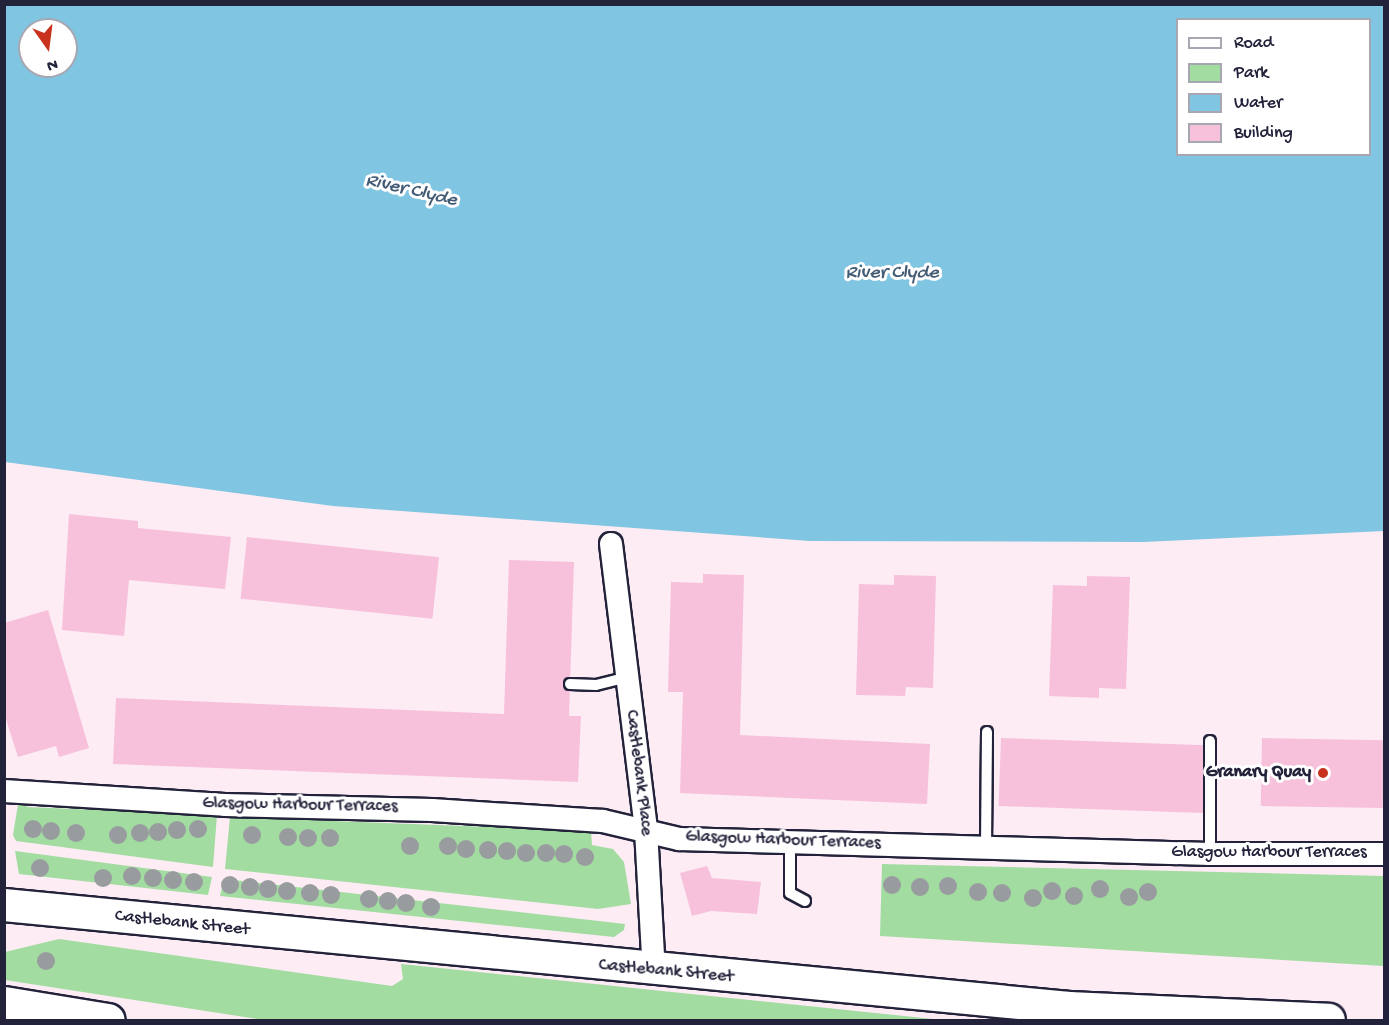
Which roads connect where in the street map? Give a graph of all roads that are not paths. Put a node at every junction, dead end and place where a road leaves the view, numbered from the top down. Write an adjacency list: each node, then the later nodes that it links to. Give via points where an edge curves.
1 (611, 544): 2 (street, Castlebank Place)
2 (626, 678): 3 (lane, via 596,685); 7 (street, Castlebank Place)
3 (570, 684)
4 (987, 732): 9 (lane)
5 (1210, 741): 10 (lane)
6 (4, 791): 7 (street, Glasgow Harbour Terraces, via 225,805 432,810 603,821)
7 (646, 830): 8 (street, Glasgow Harbour Terraces, via 679,839); 14 (street, Castlebank Place)
8 (790, 841): 9 (street, Glasgow Harbour Terraces); 12 (lane, via 790,893)
9 (986, 847): 10 (street, Glasgow Harbour Terraces)
10 (1210, 854): 11 (street, Glasgow Harbour Terraces)
11 (1384, 854)
12 (805, 901)
13 (4, 905): 14 (street, Castlebank Street)
14 (654, 971): 16 (street, Castlebank Street, via 1069,1008)
15 (4, 1003): 17 (main road)
16 (1279, 1019): 18 (street, Castlebank Street)
17 (108, 1020)
18 (1329, 1020)

